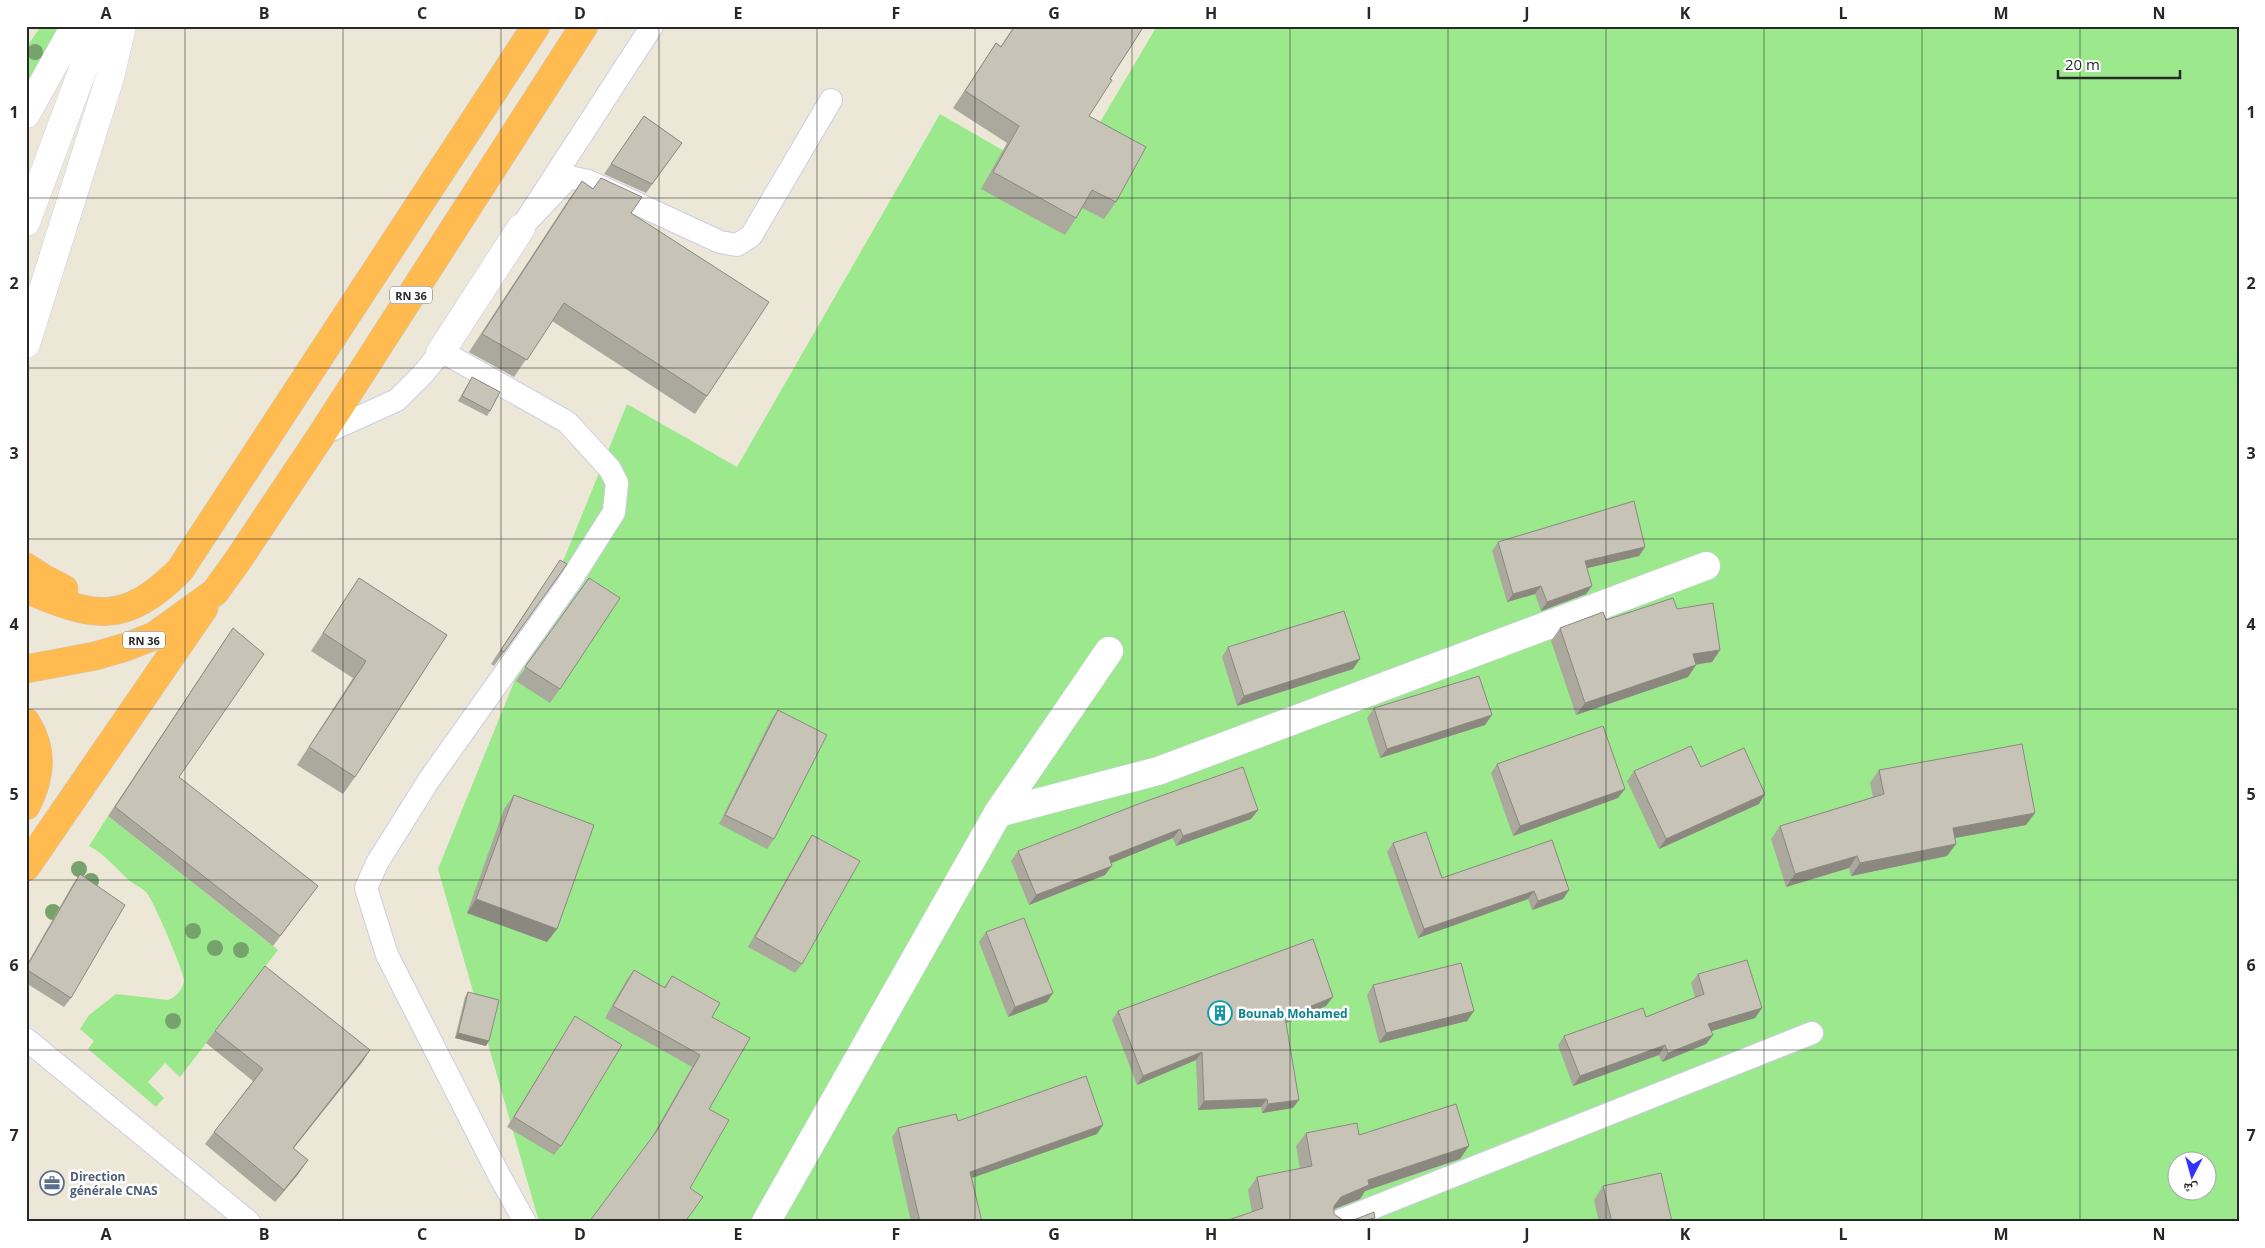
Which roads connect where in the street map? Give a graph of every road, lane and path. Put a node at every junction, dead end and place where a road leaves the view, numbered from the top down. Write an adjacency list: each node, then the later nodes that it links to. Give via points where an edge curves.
1 (75, 26): 8 (street)
2 (99, 26): 9 (street)
3 (122, 26): 11 (street, via 110,77)
4 (536, 26): 14 (highway)
5 (584, 26): 13 (highway, RN 36)
6 (652, 26): 10 (lane)
7 (830, 100): 10 (lane, via 751,236 737,245 720,242 588,181 569,177)
8 (26, 114)
9 (26, 222)
10 (521, 228): 12 (street)
11 (26, 344)
12 (440, 353): 13 (lane, via 397,400); 28 (lane, via 567,422 610,469 617,483 614,512 570,583 429,780 377,863 366,888 387,955)
13 (322, 434): 18 (highway, RN 36)
14 (193, 551): 16 (highway, via 147,582 123,592 104,595 82,594 62,588); 17 (highway, via 162,588 139,604 114,611 89,611 65,606)
15 (1706, 566): 23 (street, via 1158,771)
16 (26, 567)
17 (26, 589)
18 (215, 592): 20 (highway, RN 36, via 154,636 95,656); 24 (highway)
19 (1109, 651): 23 (street)
20 (26, 669)
21 (26, 722): 22 (highway, via 39,750 36,788)
22 (26, 806)
23 (998, 813): 29 (street)
24 (26, 867)
25 (1812, 1033): 30 (lane)
26 (26, 1039): 27 (lane)
27 (249, 1222)
28 (525, 1222)
29 (766, 1222)
30 (1337, 1222)

